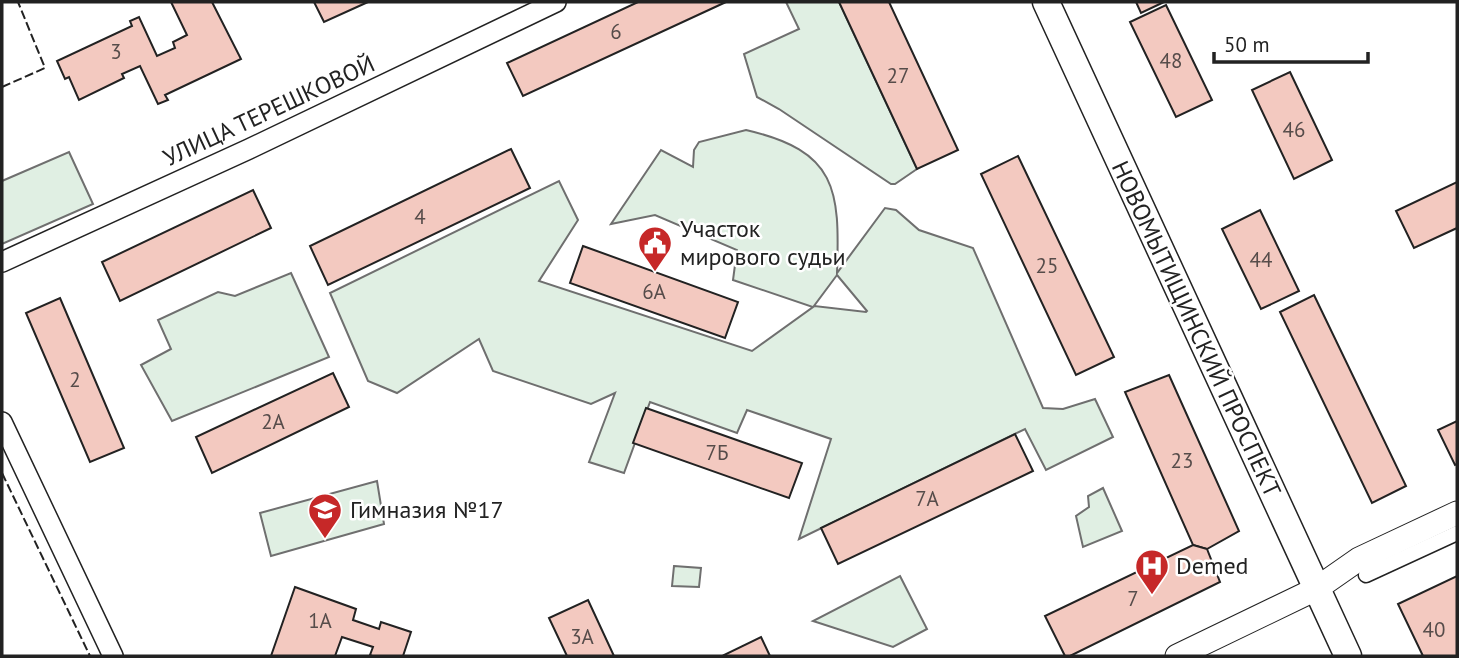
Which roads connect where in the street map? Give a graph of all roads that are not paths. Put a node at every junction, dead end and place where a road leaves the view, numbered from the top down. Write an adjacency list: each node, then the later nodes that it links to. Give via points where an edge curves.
1 (556, 2): 3 (street, УЛИЦА ТЕРЕШКОВОЙ)
2 (1046, 2): 8 (main road, НОВОМЫТИЩИНСКИЙ ПРОСПЕКТ)
3 (2, 262)
4 (2, 422): 9 (street)
5 (1457, 513): 8 (street, via 1359,559)
6 (1457, 533): 7 (street)
7 (1366, 576)
8 (1316, 589): 10 (street); 11 (main road, НОВОМЫТИЩИНСКИЙ ПРОСПЕКТ)
9 (113, 656)
10 (1177, 656)
11 (1348, 656)

